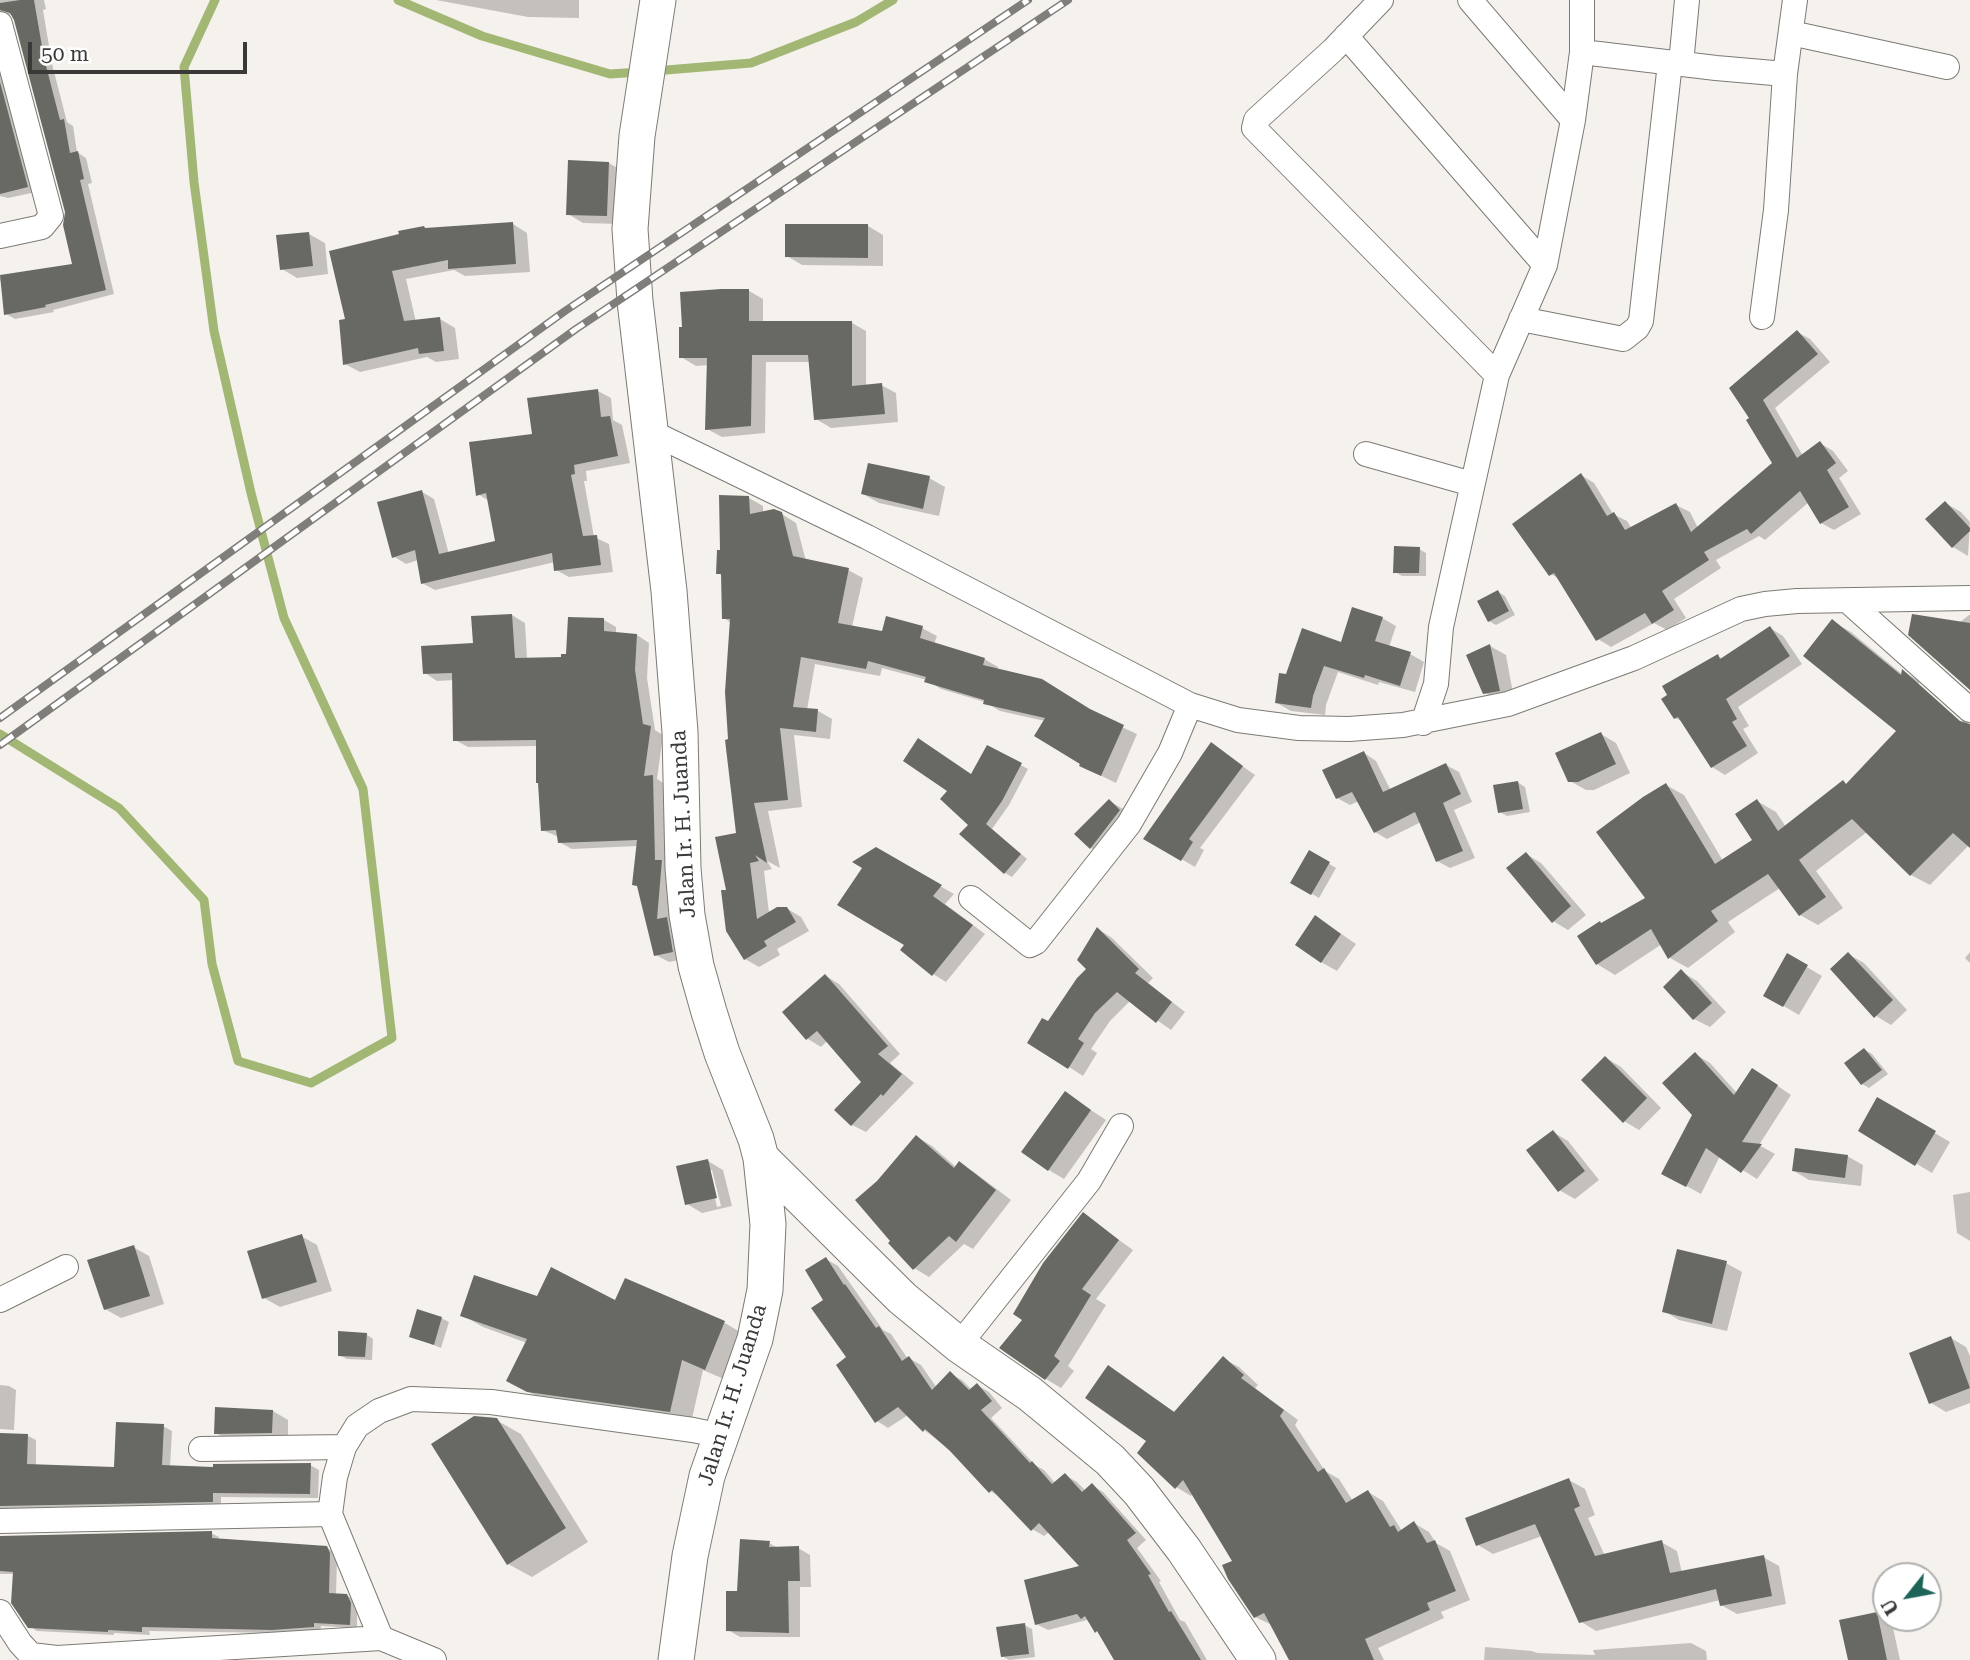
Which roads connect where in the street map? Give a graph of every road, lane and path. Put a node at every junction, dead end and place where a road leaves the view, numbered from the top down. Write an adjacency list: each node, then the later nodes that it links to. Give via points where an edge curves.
1 (658, 0): 20 (street, Jalan Ir. H. Juanda, via 637,136 630,229)
2 (1381, 0): 9 (street)
3 (1470, 0): 14 (street)
4 (1582, 0): 10 (street)
5 (1687, 0): 11 (street)
6 (1795, 0): 8 (street)
7 (0, 24): 15 (street, via 51,216 42,227)
8 (1791, 33): 12 (street); 13 (street)
9 (1346, 36): 16 (street); 19 (street, via 1256,120 1254,128)
10 (1582, 52): 11 (street); 14 (street)
11 (1676, 64): 13 (street); 18 (street, via 1637,328 1623,339)
12 (1947, 67)
13 (1785, 74): 17 (street, via 1776,210)
14 (1573, 120): 16 (street)
15 (0, 236)
16 (1545, 265): 18 (street)
17 (1762, 317)
18 (1521, 318): 19 (street)
19 (1497, 375): 22 (street)
20 (651, 432): 25 (street, via 867,537); 30 (street, Jalan Ir. H. Juanda, via 674,653 687,915 709,1012)
21 (1366, 454): 22 (street)
22 (1472, 484): 27 (street, via 1441,626 1436,684)
23 (1970, 598): 24 (street)
24 (1848, 601): 26 (street); 27 (street, via 1797,601 1741,609 1572,682 1508,704)
25 (1190, 705): 27 (street, via 1238,720 1300,728); 28 (street, via 1170,753 1129,824 1036,942 1030,945)
26 (1970, 710)
27 (1423, 723)
28 (971, 898)
29 (1121, 1126): 33 (street, via 1089,1181)
30 (761, 1158): 33 (street, via 902,1298); 34 (street, Jalan Ir. H. Juanda, via 768,1224 765,1290 755,1339)
31 (66, 1267): 32 (street)
32 (0, 1300)
33 (959, 1345): 44 (street, via 1031,1394 1110,1460 1184,1550)
34 (722, 1436): 35 (street, via 491,1402 411,1399 379,1411 357,1426); 43 (street, Jalan Ir. H. Juanda, via 690,1556)
35 (344, 1447): 36 (street); 37 (street)
36 (201, 1450)
37 (330, 1514): 38 (street); 40 (street)
38 (0, 1521)
39 (0, 1612): 41 (street)
40 (381, 1638): 41 (street); 42 (street)
41 (31, 1657)
42 (434, 1660)
43 (676, 1660)
44 (1258, 1660)

